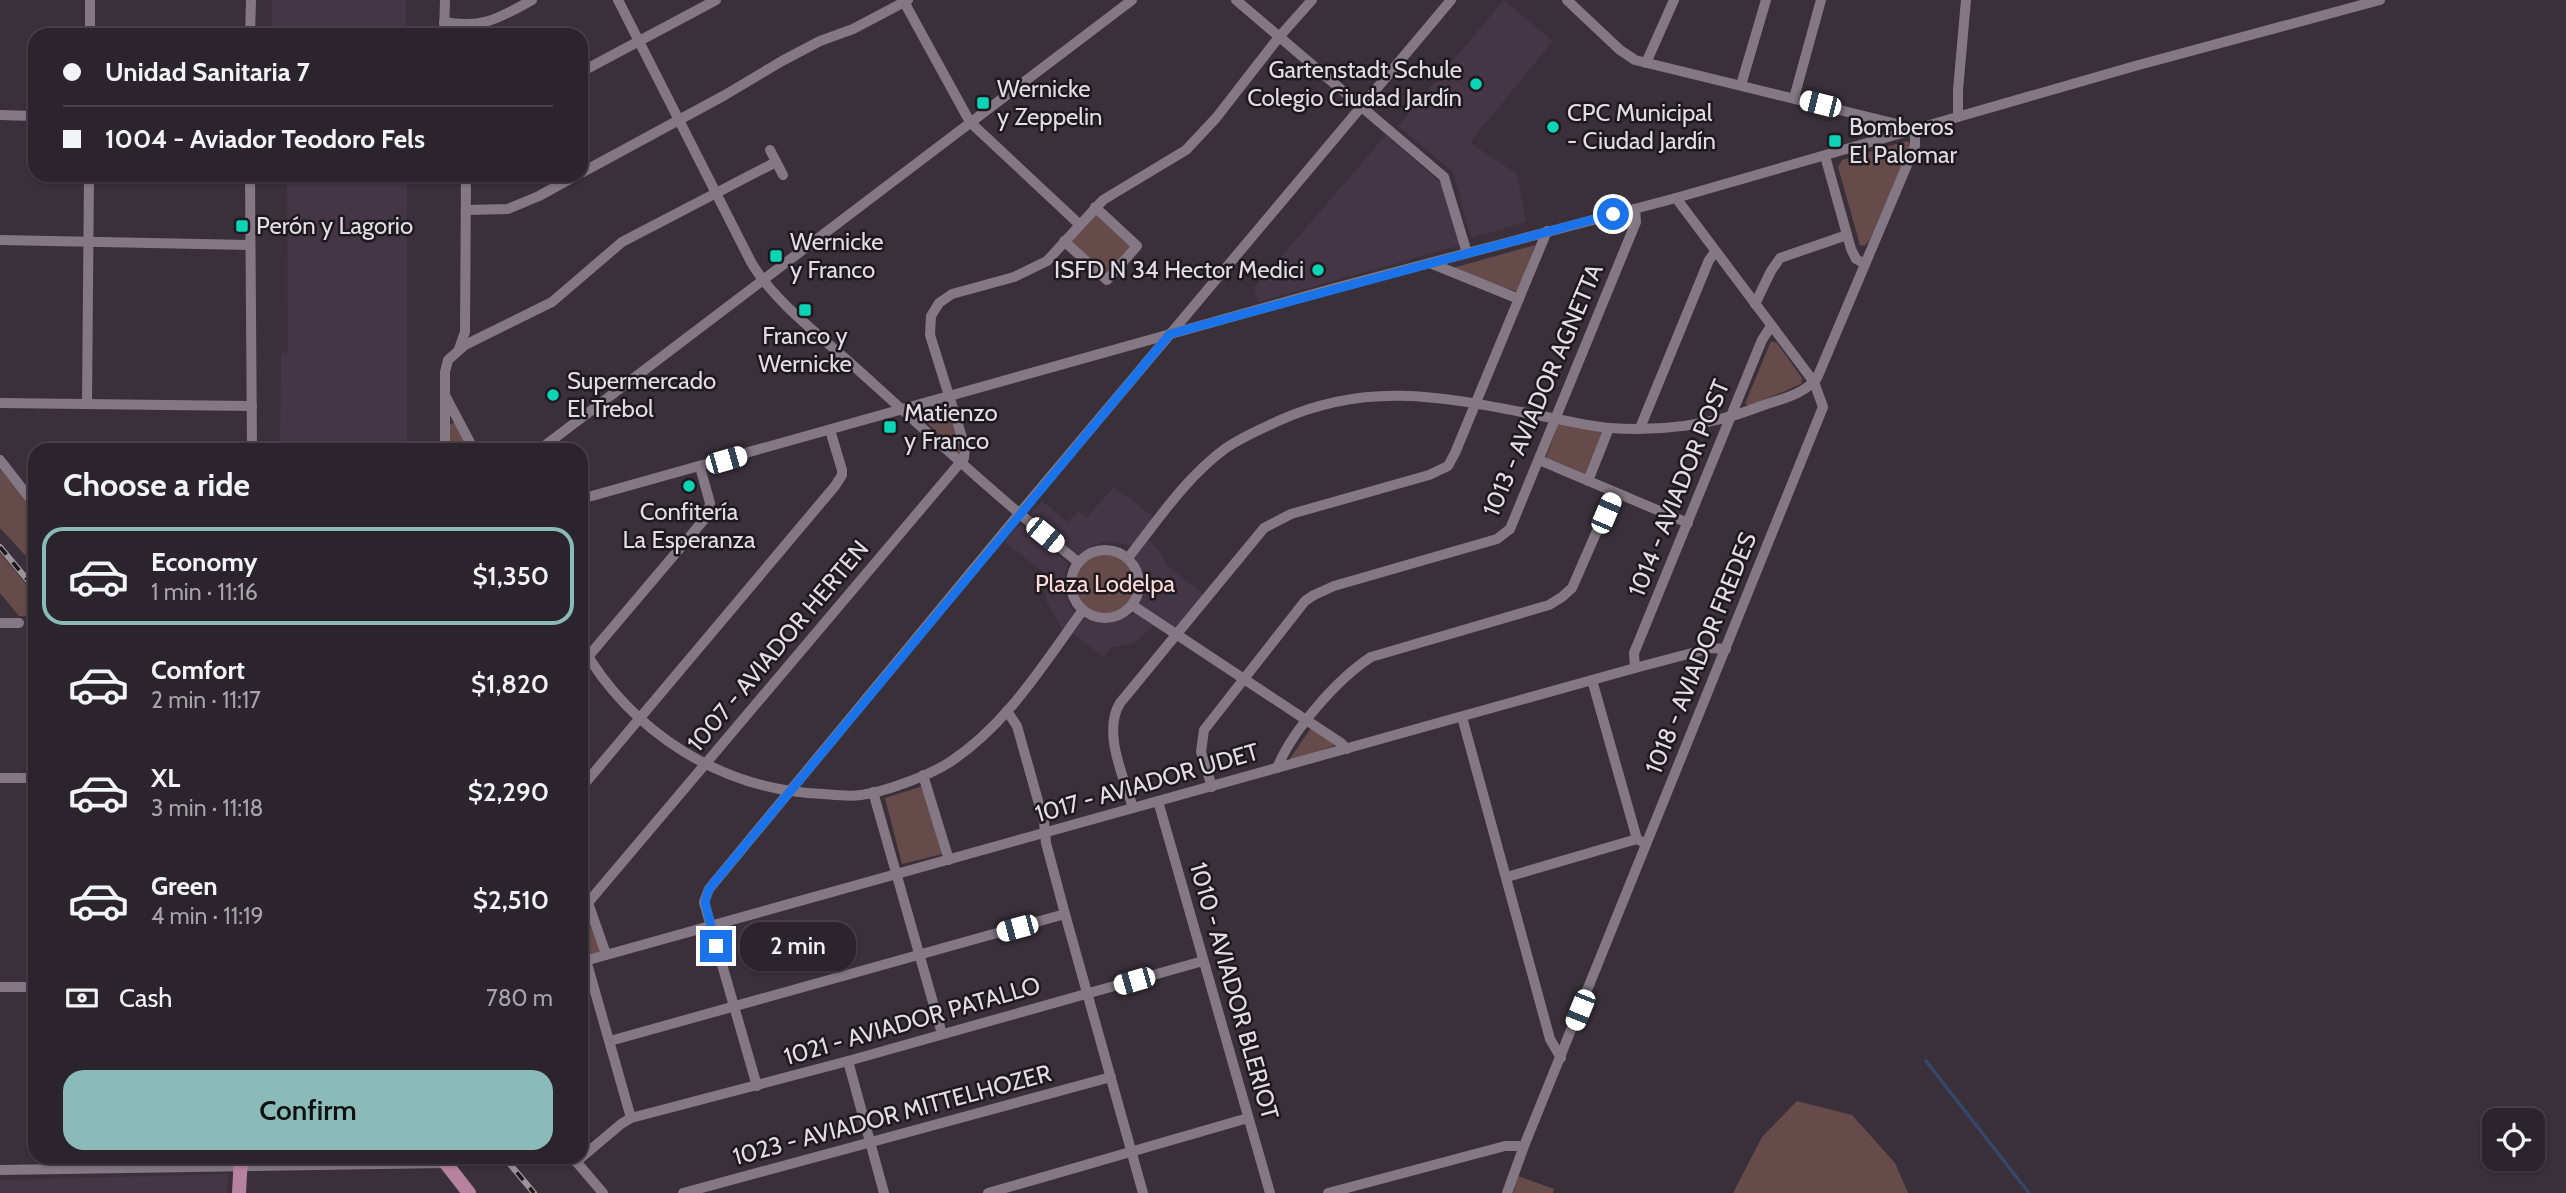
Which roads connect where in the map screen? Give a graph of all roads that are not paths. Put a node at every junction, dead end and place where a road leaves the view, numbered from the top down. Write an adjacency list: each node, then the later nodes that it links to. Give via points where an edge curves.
1 (90, 0): 19 (street)
2 (251, 0): 20 (street)
3 (445, 0): 18 (street)
4 (532, 0): 18 (street, via 483,24)
5 (618, 0): 23 (street)
6 (716, 0): 23 (street)
7 (1132, 0): 33 (street)
8 (1236, 0): 22 (street)
9 (1312, 0): 22 (street)
10 (1451, 0): 28 (street)
11 (1567, 0): 24 (street, via 1628,56)
12 (1674, 0): 24 (street)
13 (1766, 0): 26 (street)
14 (1821, 0): 27 (street)
15 (1966, 0): 31 (street)
16 (2380, 0): 31 (street)
17 (905, 1): 32 (street, via 820,41); 33 (street)
18 (444, 22): 21 (street)
19 (90, 28)
20 (250, 28)
21 (444, 28)
22 (1279, 37): 28 (street); 46 (street, via 1195,142)
23 (639, 41): 25 (street); 32 (street)
24 (1646, 62): 26 (street)
25 (588, 68)
26 (1741, 85): 27 (street)
27 (1794, 98): 34 (street)
28 (1361, 107): 57 (street, via 1444,177); 64 (street)
29 (0, 115): 30 (street)
30 (28, 116)
31 (1958, 117): 34 (street)
32 (680, 119): 38 (street); 44 (street)
33 (970, 122): 49 (street); 60 (street)
34 (1915, 130): 36 (street); 59 (street, via 1915,146)
35 (770, 150): 37 (street)
36 (1825, 156): 45 (street); 51 (street)
37 (776, 162): 39 (street); 44 (street)
38 (588, 169)
39 (783, 175)
40 (89, 182): 53 (street)
41 (250, 182): 55 (street)
42 (466, 182): 48 (street)
43 (564, 182): 48 (street, via 508,209)
44 (716, 193): 60 (street); 65 (street, via 622,242 552,302)
45 (1676, 198): 47 (street); 56 (street)
46 (1095, 207): 49 (street); 54 (street, via 1137,246 1107,280)
47 (1635, 209): 50 (street); 75 (street, 1013 - AVIADOR AGNETTA, via 1636,222)
48 (466, 210): 65 (street, via 466,332)
49 (1079, 224): 54 (street)
50 (1547, 231): 57 (street); 61 (street)
51 (1847, 235): 59 (street, via 1856,259); 62 (street, via 1780,258)
52 (0, 240): 53 (street)
53 (88, 241): 55 (street); 70 (street)
54 (1064, 242): 68 (street, via 1035,268 939,303 931,316 930,335)
55 (250, 245): 72 (street)
56 (1715, 252): 62 (street); 77 (street)
57 (1467, 253): 58 (street)
58 (1430, 263): 61 (street); 64 (street)
59 (1865, 264): 66 (street)
60 (762, 279): 73 (street); 82 (street)
61 (1519, 299): 71 (street)
62 (1755, 304): 63 (street)
63 (1771, 326): 66 (street); 74 (street, 1014 - AVIADOR POST)
64 (1170, 334): 68 (street); 91 (street)
65 (458, 351): 67 (street, via 448,360)
66 (1814, 382): 74 (street, via 1804,390); 100 (street, 1018 - AVIADOR FREDES, via 1822,413)
67 (446, 396): 80 (street); 81 (street)
68 (949, 396): 73 (street); 85 (street, via 965,447)
69 (0, 403): 70 (street)
70 (87, 404): 72 (street)
71 (1477, 404): 75 (street); 93 (street, via 1388,394 1325,404 1287,417 1238,441 1210,462); 99 (street, via 1444,469 1291,514 1269,525)
72 (252, 406): 79 (street)
73 (901, 409): 78 (street); 85 (street)
74 (1731, 416): 77 (street); 92 (street, 1014 - AVIADOR POST)
75 (1556, 419): 76 (street); 84 (street, 1013 - AVIADOR AGNETTA)
76 (1609, 428): 77 (street); 87 (street)
77 (1640, 428)
78 (830, 430): 86 (street); 108 (street, via 842,470 840,479)
79 (252, 443)
80 (445, 443)
81 (470, 443)
82 (548, 443)
83 (0, 460): 89 (street)
84 (1539, 460): 87 (street); 104 (street, 1013 - AVIADOR AGNETTA, via 1505,535 1314,595)
85 (961, 462): 91 (street); 111 (street, 1007 - AVIADOR HERTEN)
86 (700, 467): 90 (street); 101 (street, via 710,503 708,515)
87 (1588, 481): 88 (street)
88 (1614, 492): 92 (street); 109 (street, via 1579,575 1562,597 1549,605 1371,657)
89 (28, 496)
90 (588, 497)
91 (1019, 514): 94 (street); 118 (street)
92 (1688, 523): 103 (street, 1014 - AVIADOR POST, via 1634,653)
93 (1128, 558): 94 (street, via 1107,550); 95 (street, via 1139,586)
94 (1078, 562): 96 (street, via 1072,593)
95 (1132, 605): 96 (street, via 1114,617); 99 (street)
96 (1083, 610): 106 (street)
97 (0, 622): 98 (street)
98 (19, 622)
99 (1174, 635): 104 (street); 121 (street, via 1120,703 1112,720 1112,737)
100 (1726, 649): 103 (street, 1017 - AVIADOR UDET, via 1711,648); 123 (street, 1018 - AVIADOR FREDES)
101 (588, 656)
102 (588, 665): 108 (street)
103 (1635, 668): 105 (street, 1017 - AVIADOR UDET)
104 (1242, 679): 109 (street); 117 (street, 1013 - AVIADOR AGNETTA, via 1202,737 1201,752)
105 (1592, 681): 107 (street, 1017 - AVIADOR UDET); 123 (street)
106 (1007, 711): 113 (street, via 967,750); 122 (street, via 1017,726)
107 (1462, 717): 110 (street, 1017 - AVIADOR UDET); 126 (street)
108 (639, 719): 111 (street); 116 (street)
109 (1306, 721): 110 (street); 112 (street)
110 (1347, 749): 112 (street, 1017 - AVIADOR UDET)
111 (705, 764): 118 (street, via 737,779); 127 (street, 1007 - AVIADOR HERTEN)
112 (1277, 768): 117 (street, 1017 - AVIADOR UDET)
113 (923, 775): 119 (street); 124 (street)
114 (0, 778): 115 (street)
115 (28, 778)
116 (588, 781)
117 (1212, 787): 120 (street, 1017 - AVIADOR UDET)
118 (788, 792): 119 (street); 130 (street, via 709,889 704,898)
119 (873, 792): 125 (street)
120 (1158, 801): 121 (street, 1017 - AVIADOR UDET); 134 (street, 1010 - AVIADOR BLERIOT)
121 (1133, 808): 122 (street, 1017 - AVIADOR UDET)
122 (1045, 833): 124 (street, 1017 - AVIADOR UDET); 129 (street)
123 (1641, 841): 126 (street); 142 (street, 1018 - AVIADOR FREDES)
124 (949, 860): 125 (street, 1017 - AVIADOR UDET)
125 (896, 875): 130 (street, 1017 - AVIADOR UDET); 132 (street)
126 (1507, 877): 142 (street, via 1550,1039)
127 (588, 903)
128 (588, 914): 131 (street)
129 (1065, 914): 132 (street); 138 (street)
130 (710, 925): 131 (street, 1017 - AVIADOR UDET); 139 (street)
131 (606, 954): 133 (street, 1017 - AVIADOR UDET)
132 (920, 955): 139 (street); 140 (street)
133 (588, 960)
134 (1203, 961): 138 (street, 1021 - AVIADOR PATALLO); 147 (street, 1010 - AVIADOR BLERIOT)
135 (588, 973): 141 (street)
136 (0, 987): 137 (street)
137 (28, 987)
138 (1088, 994): 140 (street, 1021 - AVIADOR PATALLO); 144 (street)
139 (733, 1007): 141 (street); 145 (street)
140 (942, 1034): 143 (street, 1021 - AVIADOR PATALLO)
141 (610, 1041): 146 (street)
142 (1561, 1058): 149 (street, 1018 - AVIADOR FREDES)
143 (848, 1061): 145 (street, 1021 - AVIADOR PATALLO); 148 (street)
144 (1111, 1077): 148 (street, 1023 - AVIADOR MITTELHOZER); 151 (street)
145 (757, 1086): 146 (street, 1021 - AVIADOR PATALLO)
146 (631, 1118): 150 (street)
147 (1248, 1118): 151 (street); 166 (street, 1010 - AVIADOR BLERIOT)
148 (870, 1144): 162 (street, 1023 - AVIADOR MITTELHOZER); 163 (street)
149 (1524, 1146): 167 (street, via 1505,1146); 168 (street, 1018 - AVIADOR FREDES)
150 (588, 1149)
151 (1131, 1153): 164 (street); 165 (street)
152 (71, 1164): 157 (street)
153 (192, 1164): 157 (street)
154 (241, 1164): 159 (main road)
155 (446, 1164): 160 (main road)
156 (578, 1164): 161 (street)
157 (71, 1169): 158 (street)
158 (0, 1170)
159 (239, 1193)
160 (469, 1193)
161 (603, 1193)
162 (683, 1193)
163 (884, 1193)
164 (988, 1193)
165 (1143, 1193)
166 (1270, 1193)
167 (1328, 1193)
168 (1507, 1193)

